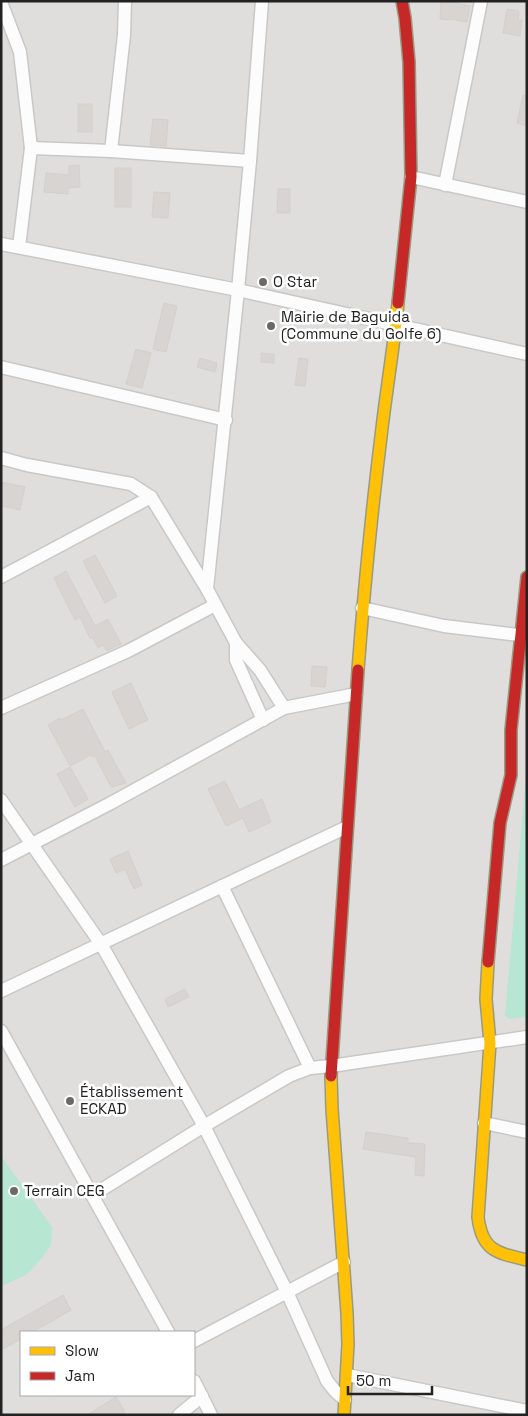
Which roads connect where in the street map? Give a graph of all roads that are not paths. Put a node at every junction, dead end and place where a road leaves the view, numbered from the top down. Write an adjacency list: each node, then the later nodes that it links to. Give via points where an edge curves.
1 (125, 1): 7 (street)
2 (262, 1): 8 (street)
3 (402, 1): 9 (street, via 409,62)
4 (481, 1): 10 (street)
5 (1, 2): 6 (street, via 20,52)
6 (31, 148): 7 (street); 13 (street)
7 (111, 151): 8 (street)
8 (250, 161): 14 (street)
9 (411, 177): 10 (street); 15 (street)
10 (445, 185): 11 (street)
11 (527, 202)
12 (1, 244): 13 (street)
13 (18, 247): 14 (street)
14 (238, 290): 15 (street); 18 (street)
15 (396, 325): 16 (street); 25 (street)
16 (527, 354)
17 (1, 367): 18 (street)
18 (226, 420): 23 (street)
19 (1, 458): 20 (street, via 131,484)
20 (151, 498): 21 (street); 23 (street)
21 (1, 576)
22 (527, 577): 26 (street)
23 (207, 589): 24 (street)
24 (215, 605): 27 (street); 29 (street, via 128,651)
25 (362, 608): 26 (street, via 458,629); 28 (street)
26 (524, 636): 41 (street, via 511,730 511,774 500,824 492,911 486,999)
27 (236, 643): 30 (street, via 260,670); 31 (street, via 236,660)
28 (356, 694): 30 (street); 33 (street)
29 (1, 708)
30 (284, 708): 31 (street)
31 (263, 720): 34 (street)
32 (1, 800): 34 (street)
33 (347, 827): 36 (street); 42 (street)
34 (31, 844): 35 (street); 37 (street)
35 (1, 860)
36 (222, 886): 37 (street); 43 (street)
37 (101, 944): 38 (street); 45 (street)
38 (1, 991)
39 (1, 1030): 47 (street)
40 (527, 1037): 41 (street)
41 (490, 1043): 42 (street); 44 (street)
42 (331, 1066): 43 (street); 49 (street)
43 (310, 1068): 45 (street, via 289,1076)
44 (484, 1123): 46 (street); 48 (street, via 479,1229 485,1243 494,1250)
45 (204, 1126): 47 (street); 50 (street)
46 (527, 1132)
47 (93, 1195): 51 (street)
48 (527, 1260)
49 (344, 1262): 50 (street); 53 (street)
50 (287, 1292): 52 (street); 56 (street, via 326,1381)
51 (167, 1331)
52 (195, 1340)
53 (347, 1374): 56 (street); 57 (street)
54 (195, 1383): 55 (street)
55 (202, 1396): 59 (street); 60 (street)
56 (345, 1400): 61 (street)
57 (498, 1410): 58 (street)
58 (527, 1411)
59 (179, 1415)
60 (212, 1415)
61 (344, 1415)

